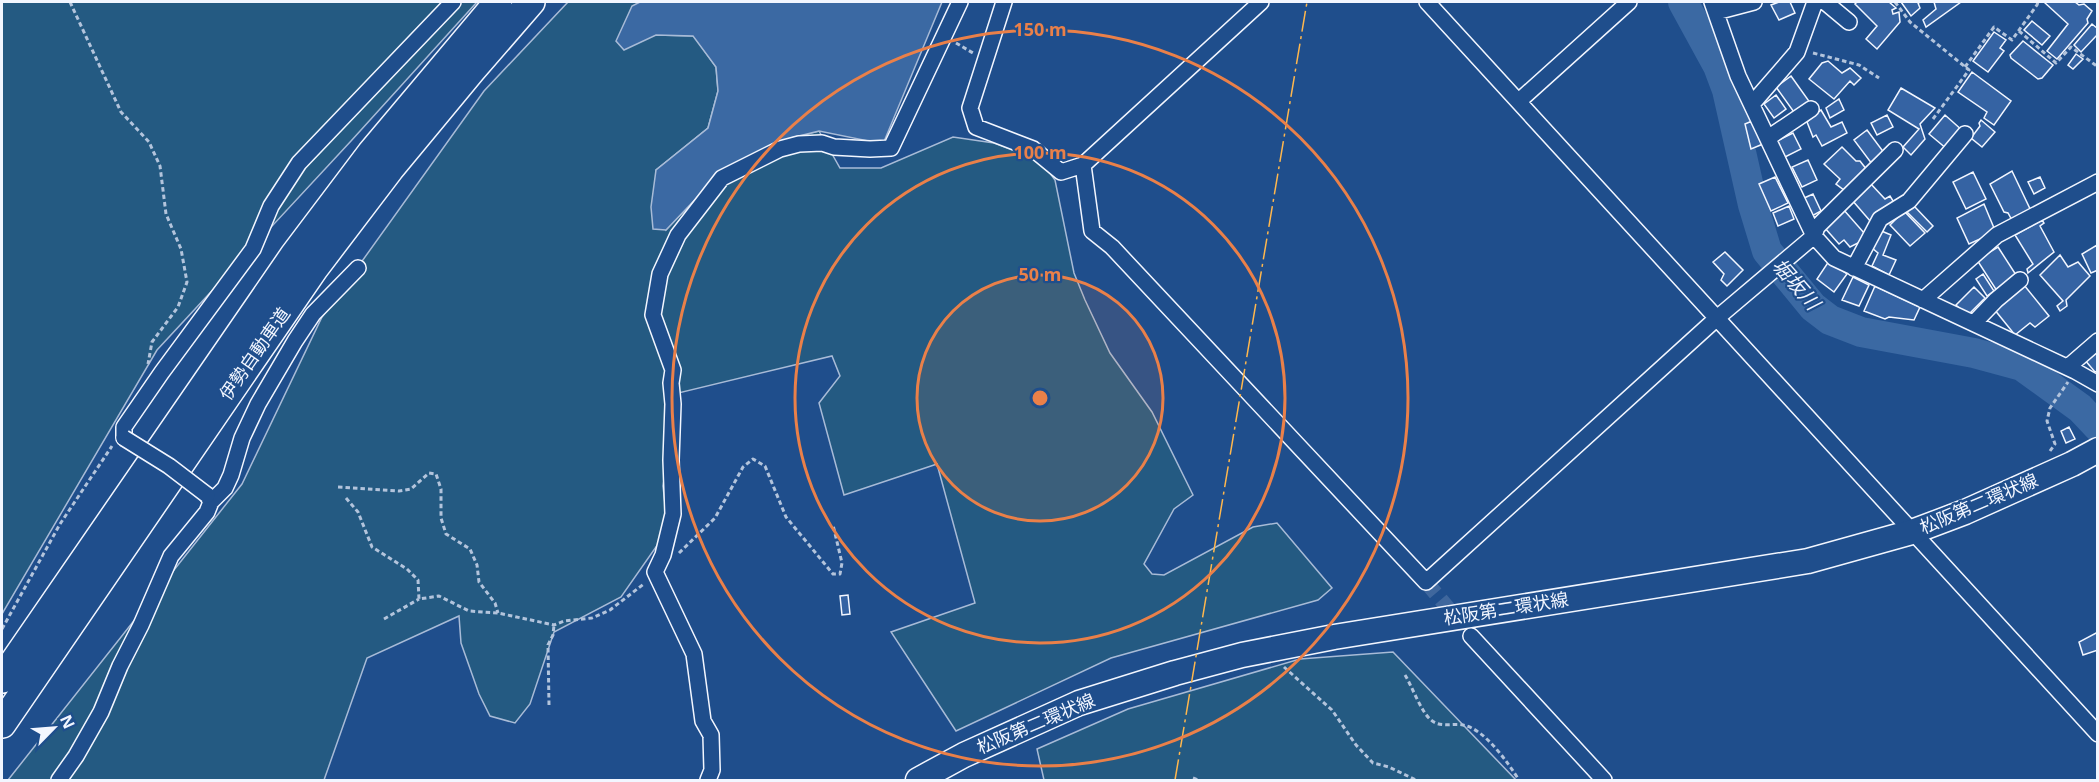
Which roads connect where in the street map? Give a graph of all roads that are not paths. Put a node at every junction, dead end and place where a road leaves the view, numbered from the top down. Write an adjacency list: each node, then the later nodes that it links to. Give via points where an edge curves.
1 (453, 2): 33 (street, bridge, via 299,163 271,206 253,249 162,372 124,433)
2 (498, 2): 36 (highway, 伊勢自動車道, via 371,153 294,255)
3 (531, 2): 37 (highway, 伊勢自動車道, via 390,169 314,269)
4 (960, 2): 40 (street, via 891,148 799,144 722,178 678,235 660,274 653,315 674,370 673,514 655,572 694,654 703,721 711,735 712,770)
5 (1004, 2): 20 (street, via 970,108 976,127 1033,149 1061,172)
6 (1261, 2): 20 (street)
7 (1427, 2): 14 (street)
8 (1629, 2): 14 (street)
9 (1754, 2): 12 (street)
10 (1815, 2): 15 (street, via 1797,52)
11 (1825, 2): 13 (street)
12 (1714, 7): 15 (street)
13 (1849, 22)
14 (1519, 100): 27 (street)
15 (1752, 104): 18 (street)
16 (1811, 109): 18 (street)
17 (1965, 134): 24 (street, via 1914,196 1881,219)
18 (1767, 138): 22 (street)
19 (1895, 150): 22 (street, via 1817,227)
20 (1083, 165): 27 (street, via 1092,231 1112,247 1426,582)
21 (2097, 182): 26 (street, via 1997,235)
22 (1814, 236): 24 (street, via 1834,258); 27 (street)
23 (358, 268): 33 (street, via 313,314 295,340 258,404 225,488)
24 (1854, 268): 26 (street)
25 (2020, 280): 28 (street)
26 (1923, 300): 28 (street)
27 (1717, 318): 34 (street)
28 (1974, 323): 30 (street)
29 (2097, 341): 30 (street)
30 (2072, 369): 31 (street)
31 (2097, 384)
32 (2097, 450): 34 (main road, 松阪第二環状線, via 1965,512)
33 (209, 499): 39 (street, via 207,512 171,556 101,712)
34 (1912, 532): 38 (street); 41 (main road, 松阪第二環状線, via 1808,561 1242,655 1079,703)
35 (1471, 636): 42 (street)
36 (2, 679)
37 (2, 724)
38 (2097, 734)
39 (59, 780)
40 (708, 780)
41 (918, 780)
42 (1604, 780)

